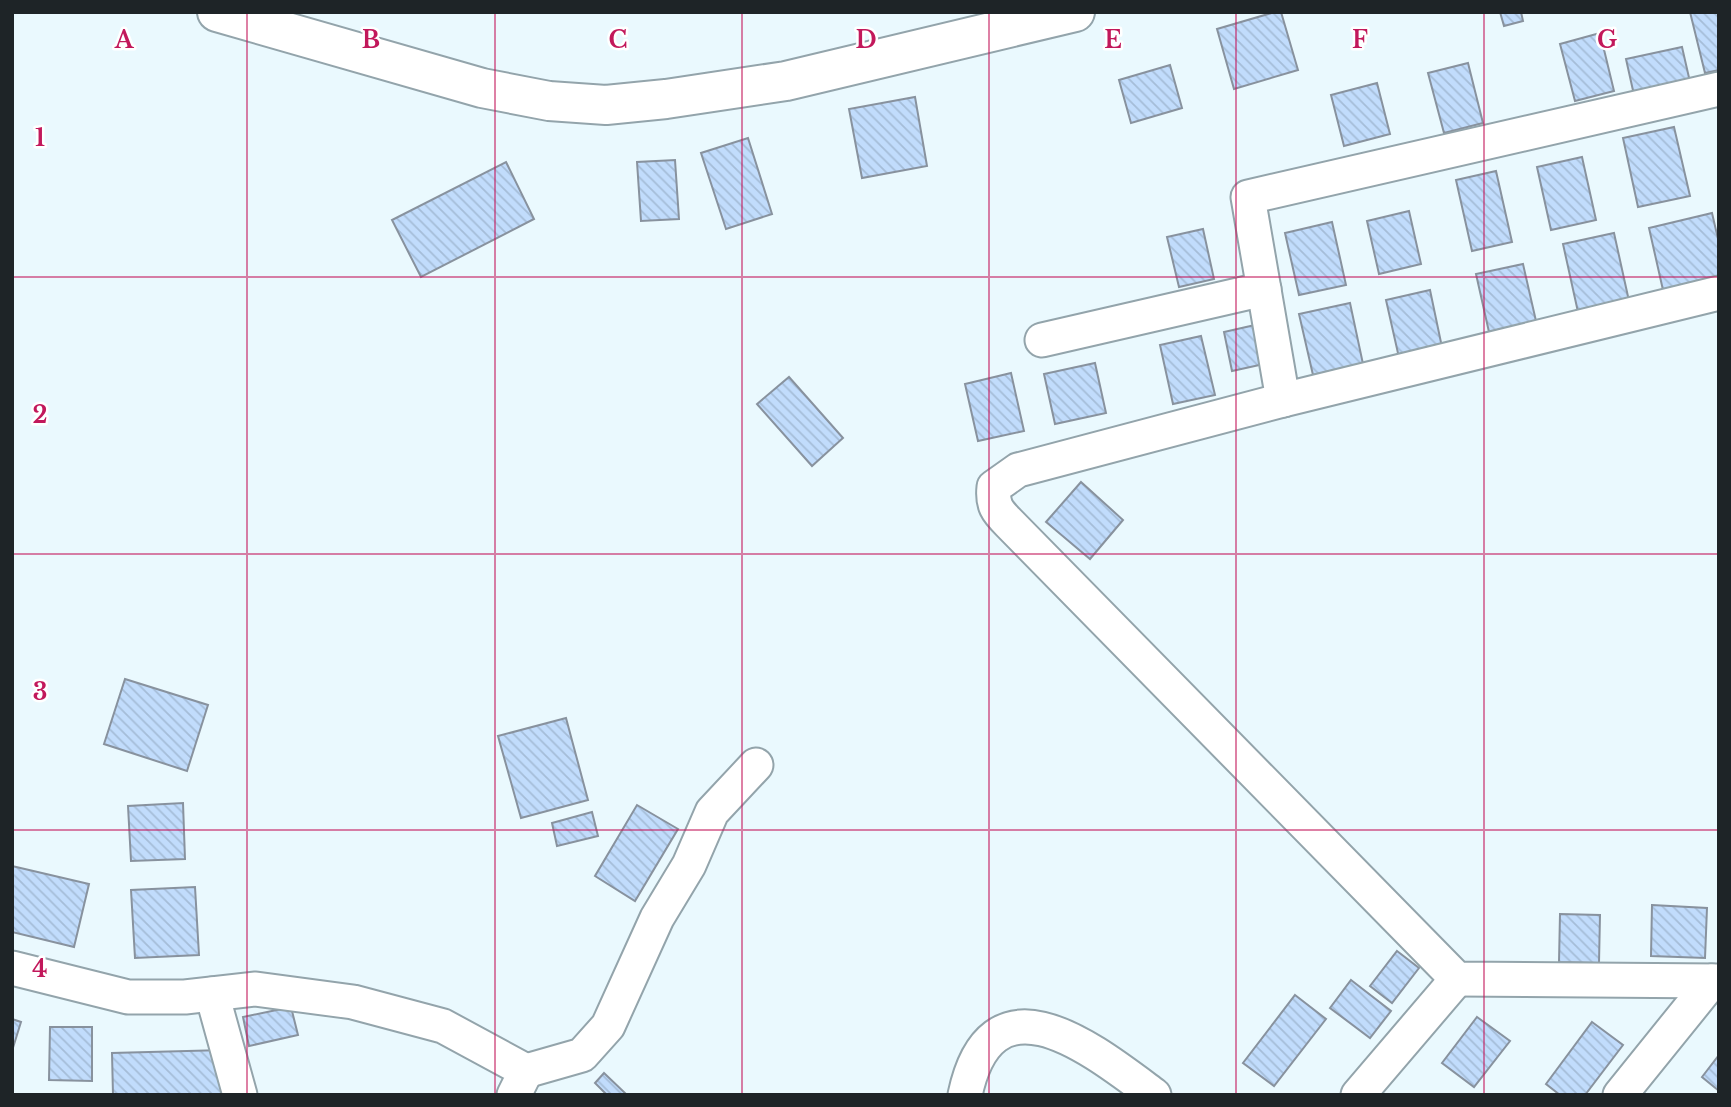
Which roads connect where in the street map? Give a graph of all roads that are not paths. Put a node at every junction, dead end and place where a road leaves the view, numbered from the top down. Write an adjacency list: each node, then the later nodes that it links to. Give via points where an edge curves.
1 (217, 12): 3 (street)
2 (1075, 12): 3 (street, via 786,80 606,105 548,101 482,88)
3 (276, 21)
4 (1719, 89): 5 (street, via 1248,197)
5 (1264, 289): 7 (street); 8 (street)
6 (1719, 293): 8 (street)
7 (1042, 340)
8 (1283, 400): 11 (street, via 1018,470 994,487 992,499 1009,523)
9 (756, 765): 14 (street, via 712,812 608,1026 582,1055)
10 (12, 968): 13 (street, via 128,997)
11 (1457, 979): 12 (street); 18 (street)
12 (1715, 981): 19 (street)
13 (212, 994): 14 (street, via 256,989 353,1002 443,1026); 15 (street)
14 (520, 1083)
15 (240, 1095)
16 (965, 1095): 17 (street, via 971,1065 990,1040 1019,1027 1058,1031)
17 (1154, 1095)
18 (1358, 1095)
19 (1619, 1095)

